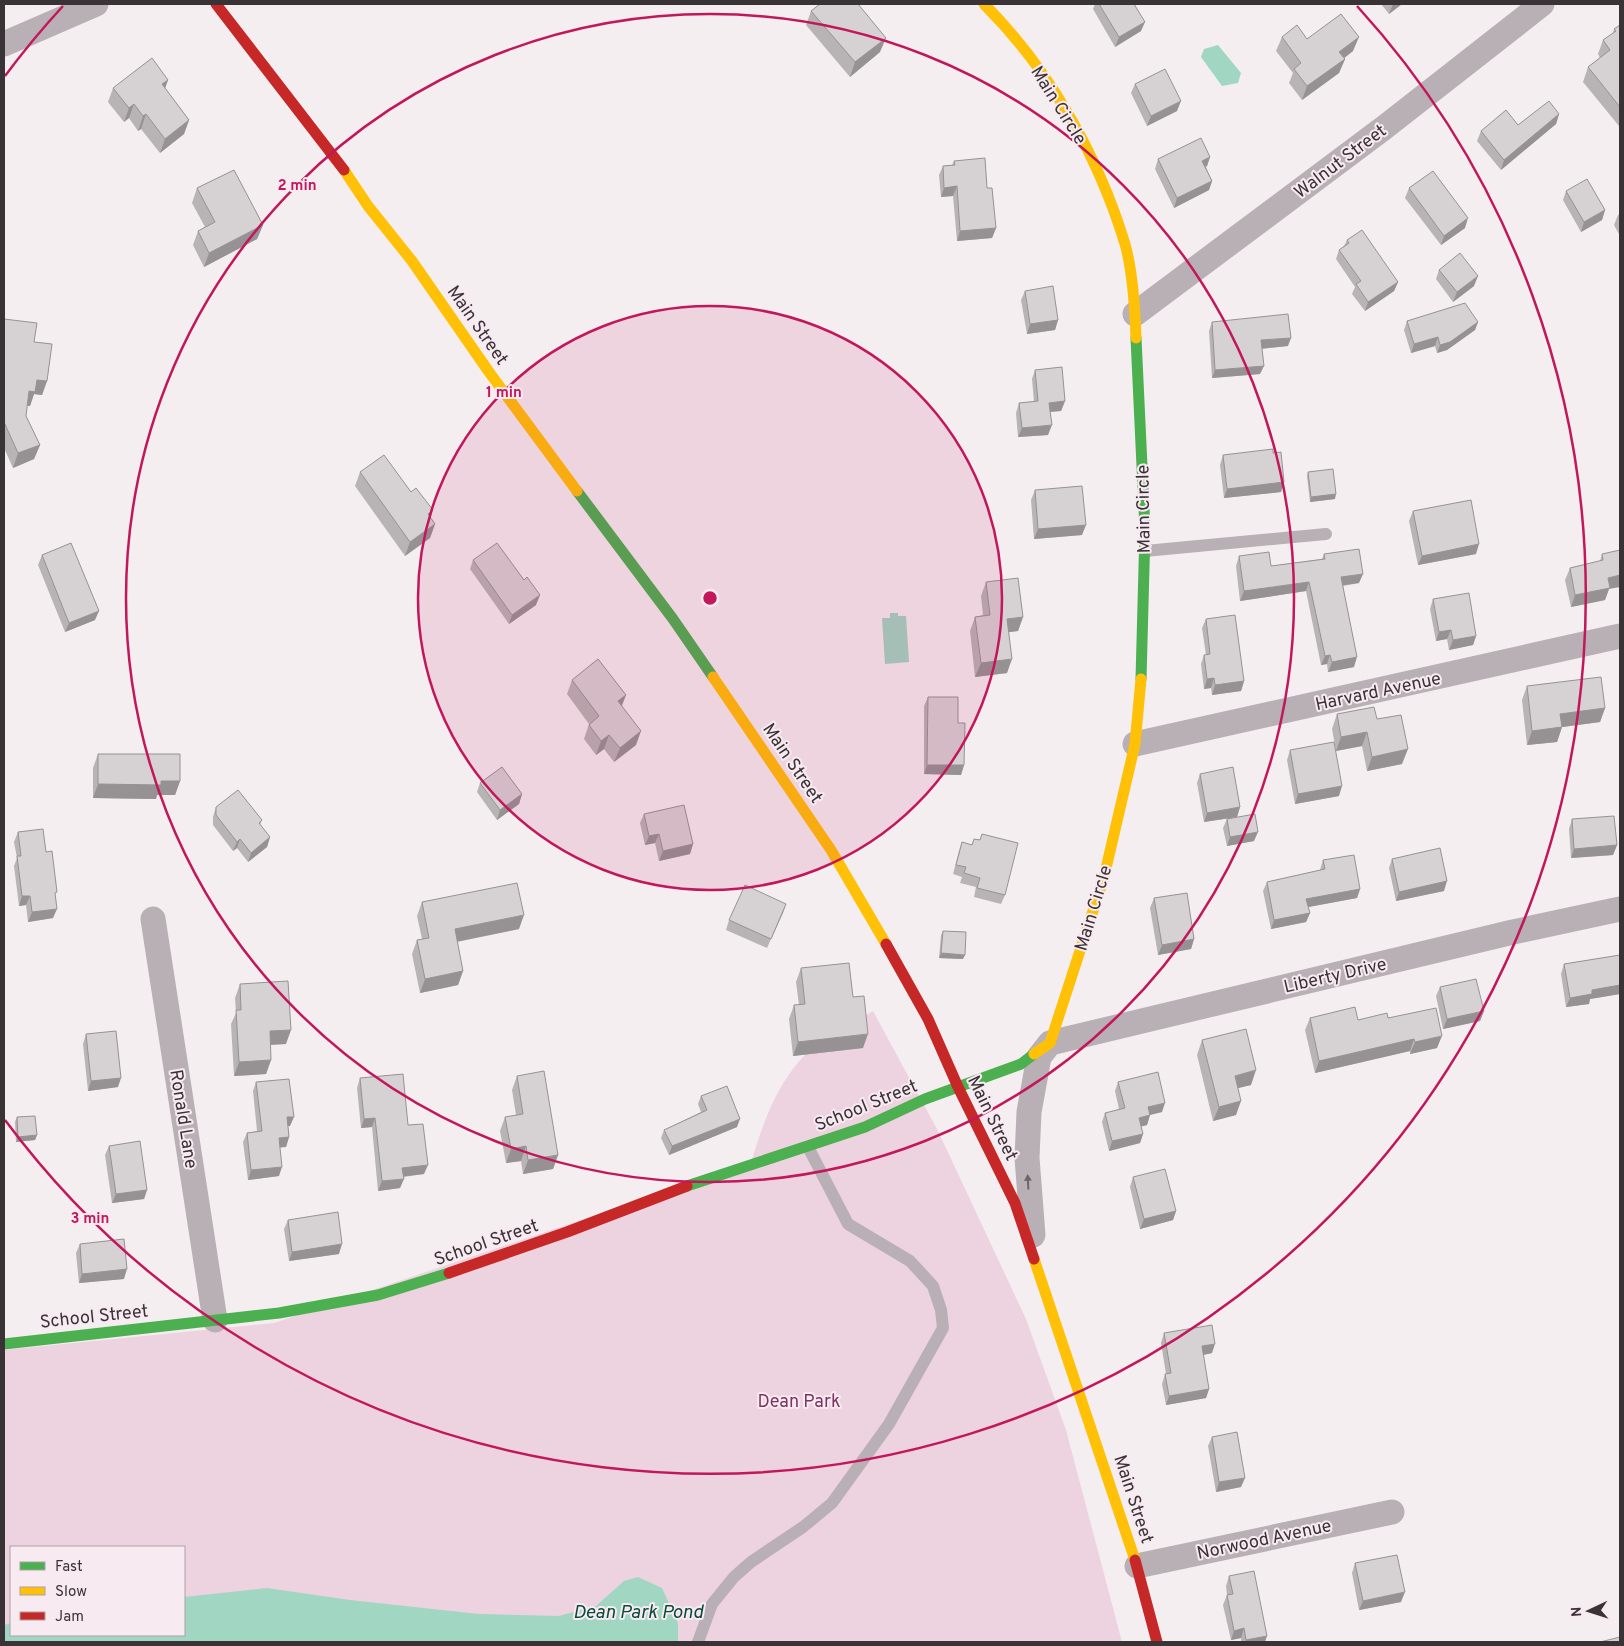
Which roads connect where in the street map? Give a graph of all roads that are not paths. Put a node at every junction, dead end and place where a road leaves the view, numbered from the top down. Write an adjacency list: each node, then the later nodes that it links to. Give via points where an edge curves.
1 (96, 4): 5 (street)
2 (216, 4): 14 (street, Main Street, via 334,155 489,372 676,624 831,850 928,1019)
3 (984, 4): 6 (street, Main Circle, via 1006,26 1066,109 1092,158 1125,245)
4 (1542, 4): 6 (street, Walnut Street, via 1396,119)
5 (4, 44)
6 (1136, 314): 8 (street, Main Circle)
7 (1326, 534): 8 (lane)
8 (1145, 551): 10 (street, Main Circle, via 1141,688)
9 (1620, 636): 10 (street, Harvard Avenue)
10 (1135, 744): 13 (street, Main Circle, via 1104,877)
11 (1620, 909): 13 (street, Liberty Drive)
12 (153, 918): 17 (street, Ronald Lane)
13 (1050, 1043): 14 (street, via 1021,1064); 16 (street, Main Circle, one-way to 13, via 1029,1202 1028,1129 1038,1057)
14 (958, 1087): 15 (street, School Street, via 865,1127); 16 (street, Main Street, via 1015,1203)
15 (808, 1147): 17 (street, School Street, via 752,1163 567,1232 388,1293 279,1313); 21 (lane, via 848,1224 910,1261 933,1286 943,1328 889,1424 832,1503 734,1577 712,1604)
16 (1037, 1265): 20 (street, Main Street)
17 (215, 1320): 18 (street, School Street)
18 (4, 1344)
19 (1392, 1512): 20 (street, Norwood Avenue)
20 (1137, 1566): 22 (street, Main Street)
21 (698, 1642)
22 (1157, 1642)

